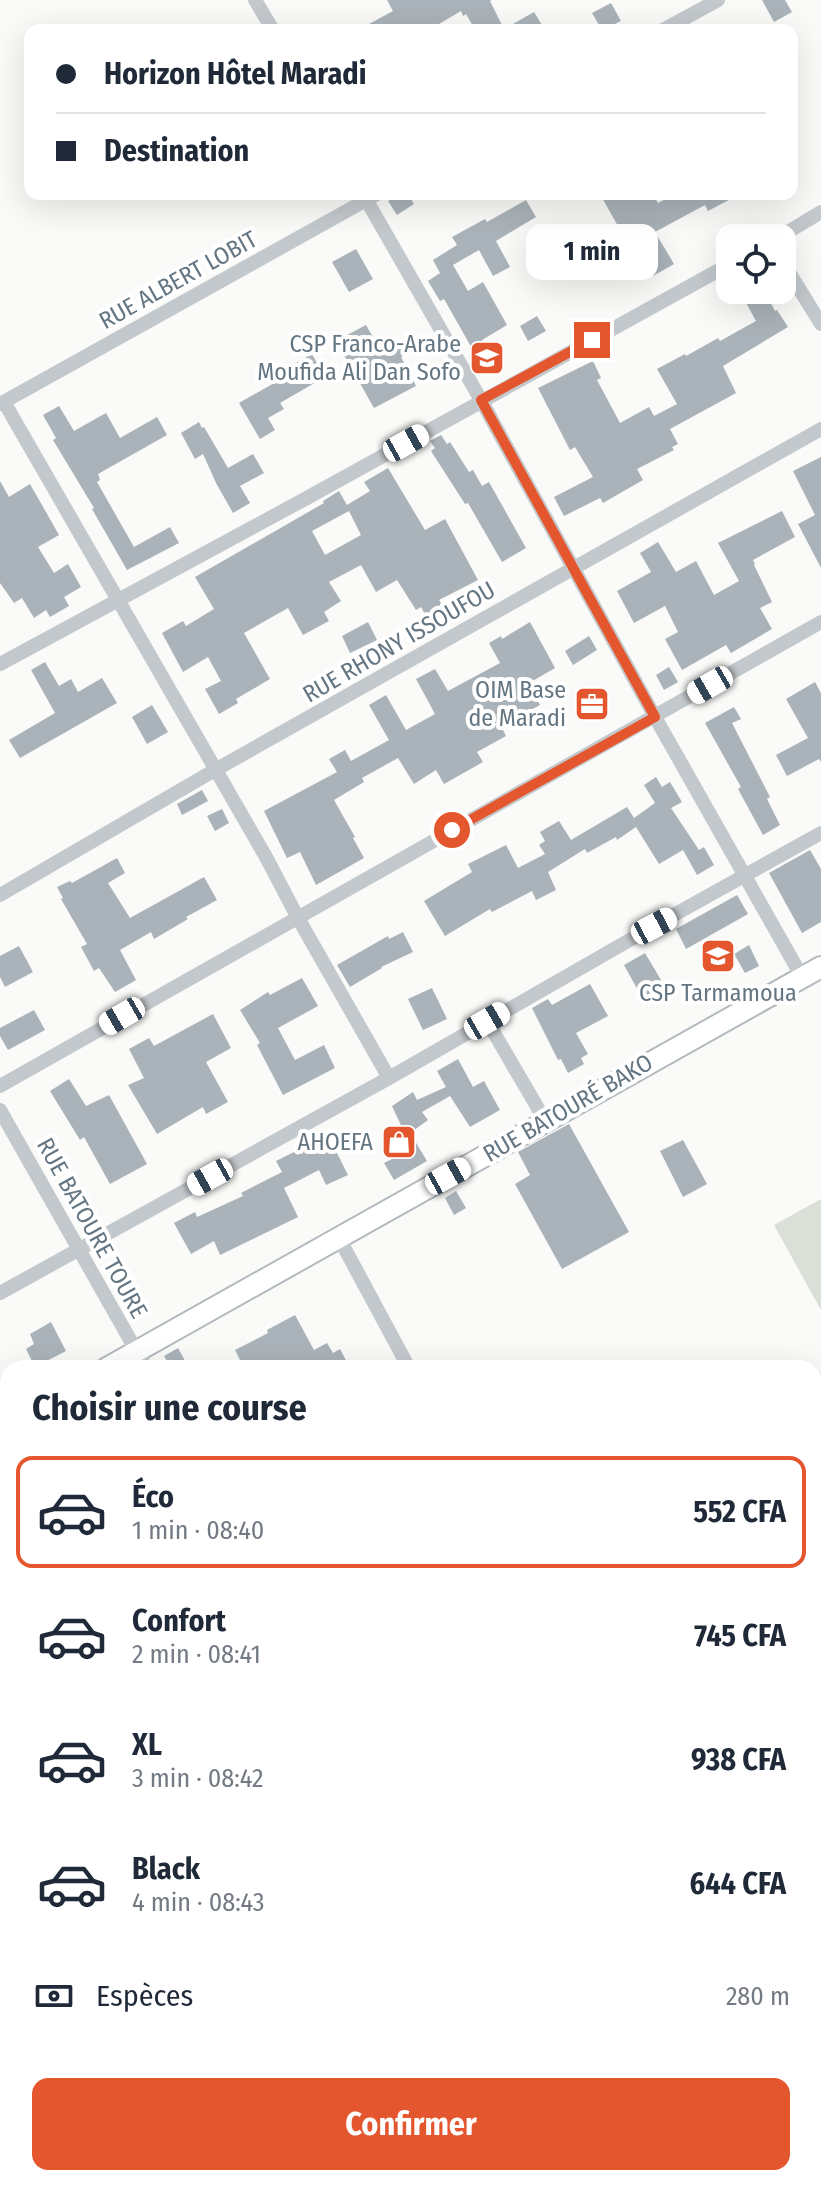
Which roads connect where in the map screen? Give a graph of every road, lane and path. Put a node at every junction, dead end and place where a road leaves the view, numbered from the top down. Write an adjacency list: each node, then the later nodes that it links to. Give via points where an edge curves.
1 (718, 0): 4 (street)
2 (262, 2): 3 (street)
3 (271, 24)
4 (674, 24)
5 (362, 200): 13 (street, RUE ALBERT LOBIT)
6 (371, 200): 12 (street)
7 (821, 212): 8 (street)
8 (796, 227)
9 (716, 272): 12 (street)
10 (796, 284): 11 (street)
11 (821, 324)
12 (481, 400): 15 (street); 16 (street)
13 (2, 403): 16 (street)
14 (821, 429): 15 (street, RUE RHONY ISSOUFOU)
15 (573, 569): 19 (street); 20 (street, RUE RHONY ISSOUFOU)
16 (118, 600): 18 (street); 20 (street)
17 (821, 622): 19 (street)
18 (0, 664)
19 (655, 717): 22 (street); 24 (street)
20 (215, 770): 23 (street, RUE RHONY ISSOUFOU); 24 (street)
21 (821, 833): 22 (street)
22 (746, 876): 26 (street); 27 (street)
23 (0, 895)
24 (298, 918): 28 (street); 29 (street)
25 (821, 967): 26 (main road, RUE BATOURÉ BAKO)
26 (802, 977): 31 (main road, RUE BATOURÉ BAKO)
27 (487, 1021): 28 (street); 31 (street)
28 (389, 1078): 33 (street)
29 (0, 1086)
30 (0, 1110): 33 (street, RUE BATOURE TOURE)
31 (546, 1122): 32 (main road, RUE BATOURÉ BAKO)
32 (339, 1238): 35 (main road, RUE BATOURÉ BAKO); 36 (street)
33 (79, 1248): 34 (street); 35 (street, RUE BATOURE TOURE)
34 (0, 1293)
35 (141, 1360)
36 (405, 1360)

